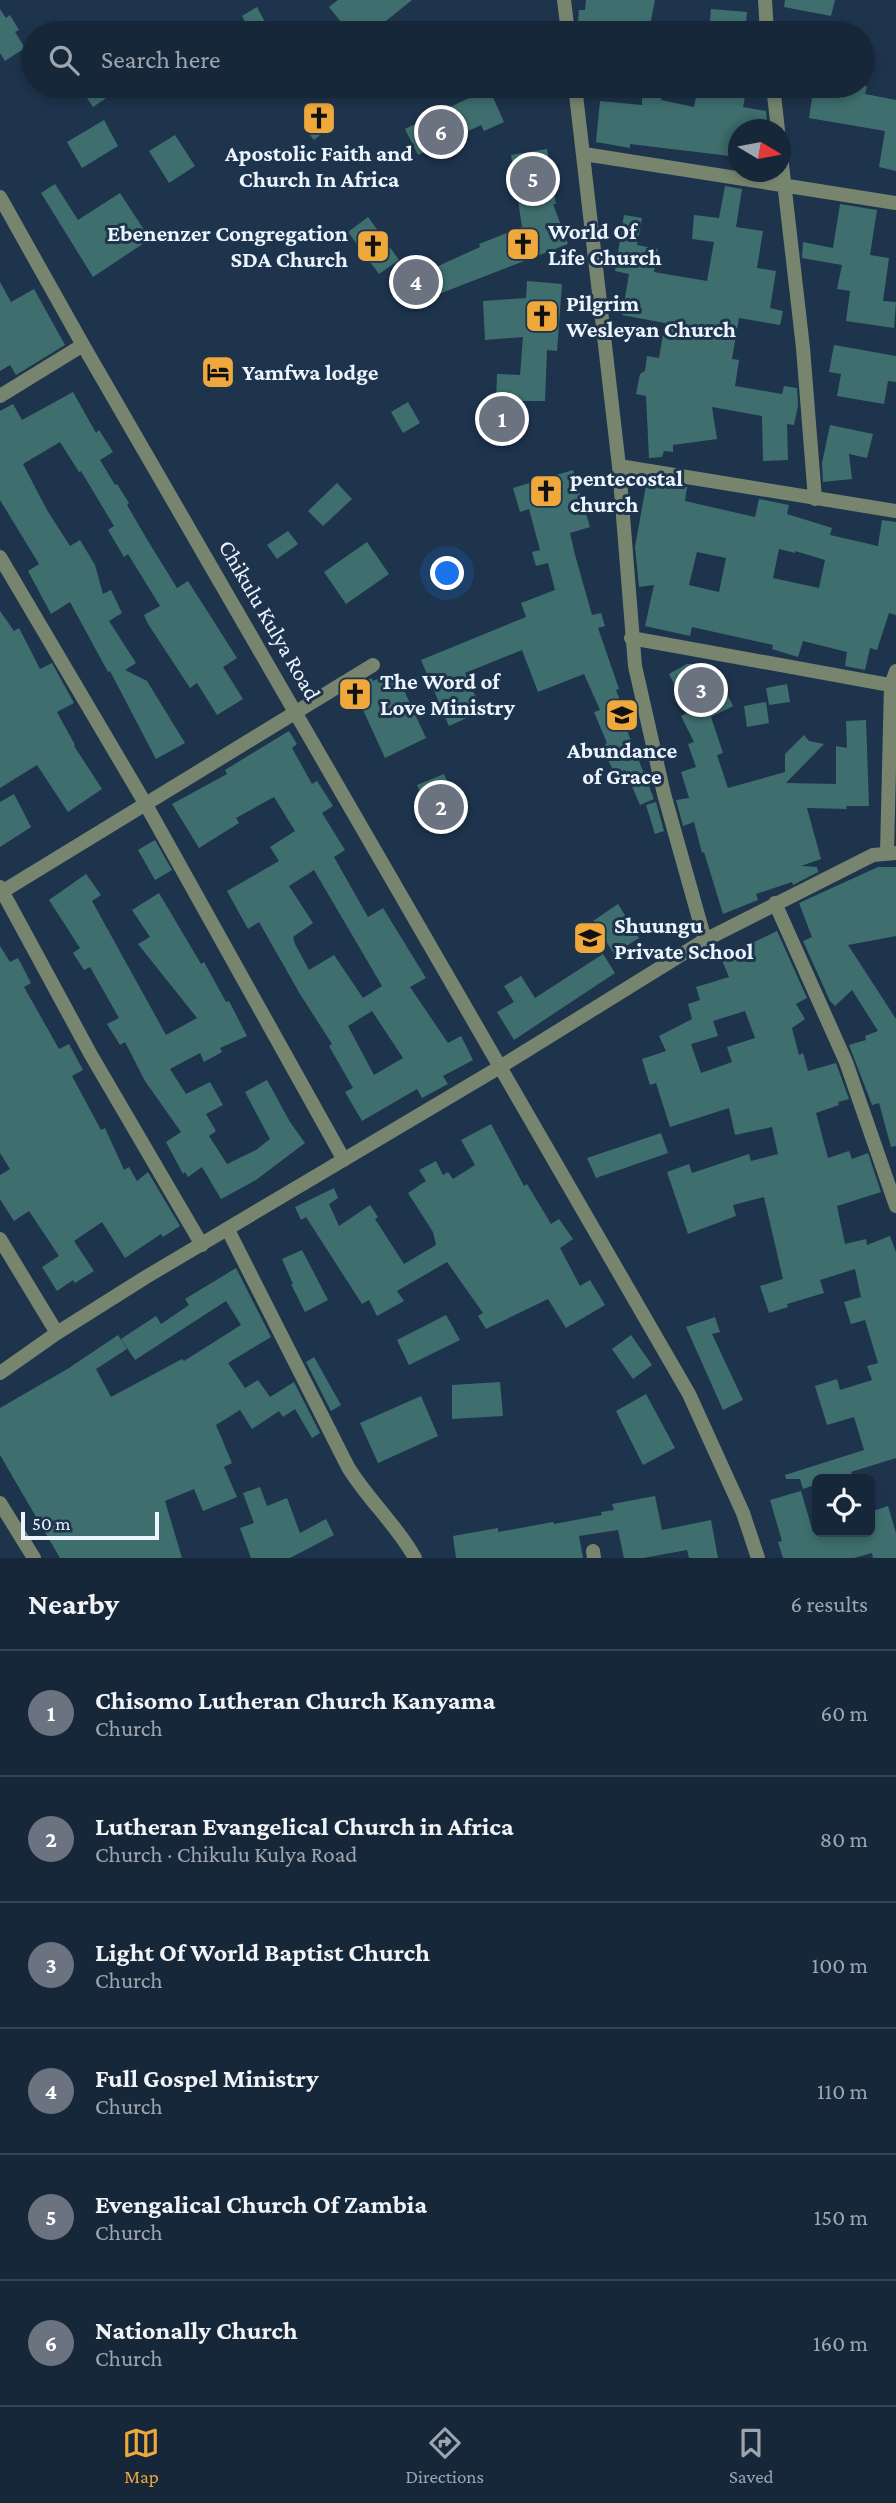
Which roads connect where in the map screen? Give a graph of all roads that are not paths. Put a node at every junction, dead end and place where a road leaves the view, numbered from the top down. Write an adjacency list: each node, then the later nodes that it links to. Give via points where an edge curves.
1 (564, 0): 3 (street)
2 (765, 0): 4 (street)
3 (567, 21)
4 (766, 21)
5 (577, 98): 8 (street)
6 (774, 98): 7 (street)
7 (777, 119)
8 (584, 154): 10 (street); 15 (street)
9 (784, 182): 10 (street)
10 (785, 186): 12 (street); 16 (street)
11 (0, 197): 13 (street, Chikulu Kulya Road)
12 (896, 203)
13 (83, 345): 14 (street); 23 (street, Chikulu Kulya Road)
14 (0, 396)
15 (619, 466): 16 (street); 19 (street)
16 (815, 499): 17 (street)
17 (896, 511)
18 (0, 556): 24 (street)
19 (631, 638): 22 (street); 28 (street, via 661,782)
20 (373, 665): 23 (street)
21 (896, 671): 22 (street)
22 (893, 686): 25 (street)
23 (297, 712): 24 (street); 29 (street, Chikulu Kulya Road)
24 (145, 803): 26 (street); 30 (street)
25 (892, 853): 27 (street, via 873,855)
26 (1, 890): 34 (street)
27 (775, 904): 28 (street); 31 (street, via 846,1062)
28 (705, 940): 29 (street)
29 (500, 1067): 30 (street); 40 (street, Chikulu Kulya Road, via 689,1394 743,1513)
30 (344, 1160): 32 (street)
31 (896, 1206)
32 (228, 1230): 34 (street); 39 (street, via 348,1467)
33 (0, 1239): 35 (street)
34 (202, 1245): 35 (street)
35 (57, 1333): 36 (street)
36 (0, 1373)
37 (0, 1503): 38 (street)
38 (34, 1558)
39 (415, 1558)
40 (758, 1558)

